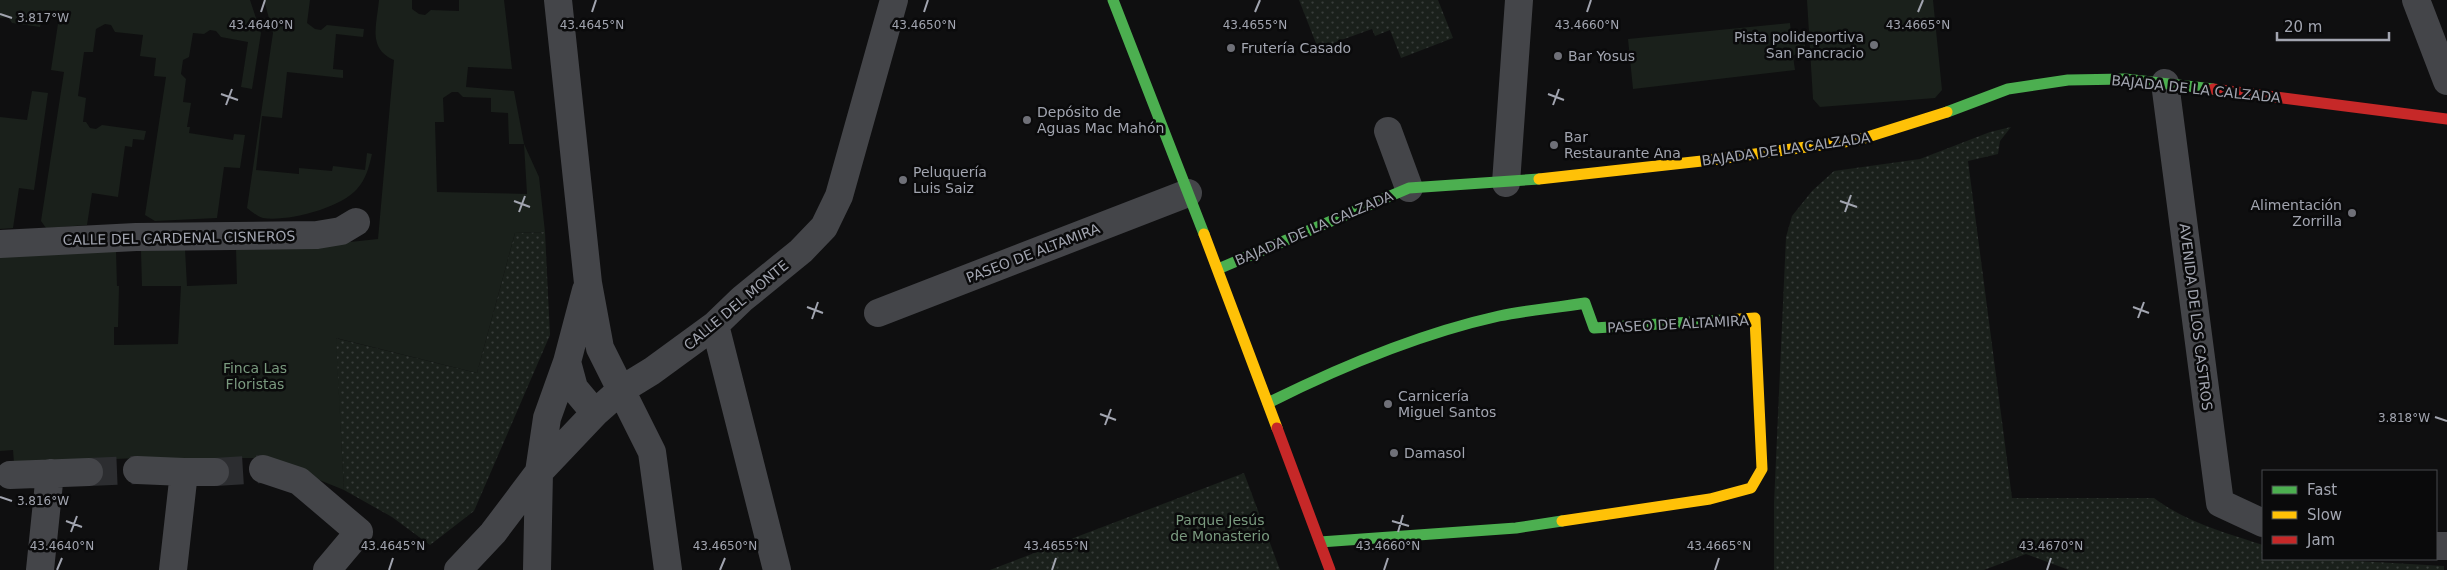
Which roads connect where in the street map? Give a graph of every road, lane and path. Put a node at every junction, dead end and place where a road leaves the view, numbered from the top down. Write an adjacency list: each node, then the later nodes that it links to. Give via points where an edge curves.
1 (558, 0): 16 (street)
2 (894, 0): 18 (street, CALLE DEL MONTE, via 839,196 824,227)
3 (1113, 0): 12 (street)
4 (1519, 0): 10 (street)
5 (2416, 0): 6 (street)
6 (2447, 81)
7 (2166, 83): 8 (street, BAJADA DE LA CALZADA); 10 (street, BAJADA DE LA CALZADA, via 2125,79 2068,80 2008,89 1929,119 1858,140); 31 (street, AVENIDA DE LOS CASTROS, via 2220,503)
8 (2447, 119)
9 (1388, 131): 11 (street, BAJADA DE LA CALZADA)
10 (1506, 183): 11 (street, BAJADA DE LA CALZADA)
11 (1409, 188): 15 (street, BAJADA DE LA CALZADA)
12 (1188, 193): 15 (street); 17 (street, PASEO DE ALTAMIRA)
13 (356, 222): 14 (street, CALLE DEL CARDENAL CISNEROS, via 341,231 317,235 136,236)
14 (0, 244)
15 (1218, 269): 21 (street)
16 (588, 283): 19 (street); 20 (street, via 600,348)
17 (878, 313)
18 (715, 325): 20 (street, CALLE DEL MONTE); 39 (street)
19 (567, 362): 22 (street, via 574,388); 28 (street, via 547,418)
20 (621, 390): 22 (street, CALLE DEL MONTE); 38 (street, via 652,452)
21 (1268, 403): 32 (street); 32 (street, PASEO DE ALTAMIRA, via 1304,384 1413,341 1499,316 1585,303 1594,328 1755,318 1762,470 1751,488 1710,499 1516,528)
22 (595, 413): 28 (street, CALLE DEL MONTE)
23 (263, 469): 35 (street, via 299,481 359,532)
24 (137, 470): 26 (street)
25 (89, 472): 29 (street)
26 (184, 472): 27 (street); 34 (street)
27 (215, 472)
28 (539, 472): 36 (street, CALLE DEL MONTE, via 493,533); 37 (street)
29 (50, 473): 30 (street); 33 (street)
30 (10, 475)
31 (2262, 524)
32 (1320, 542): 40 (street)
33 (40, 570)
34 (173, 570)
35 (327, 570)
36 (458, 570)
37 (537, 570)
38 (668, 570)
39 (777, 570)
40 (1330, 570)

